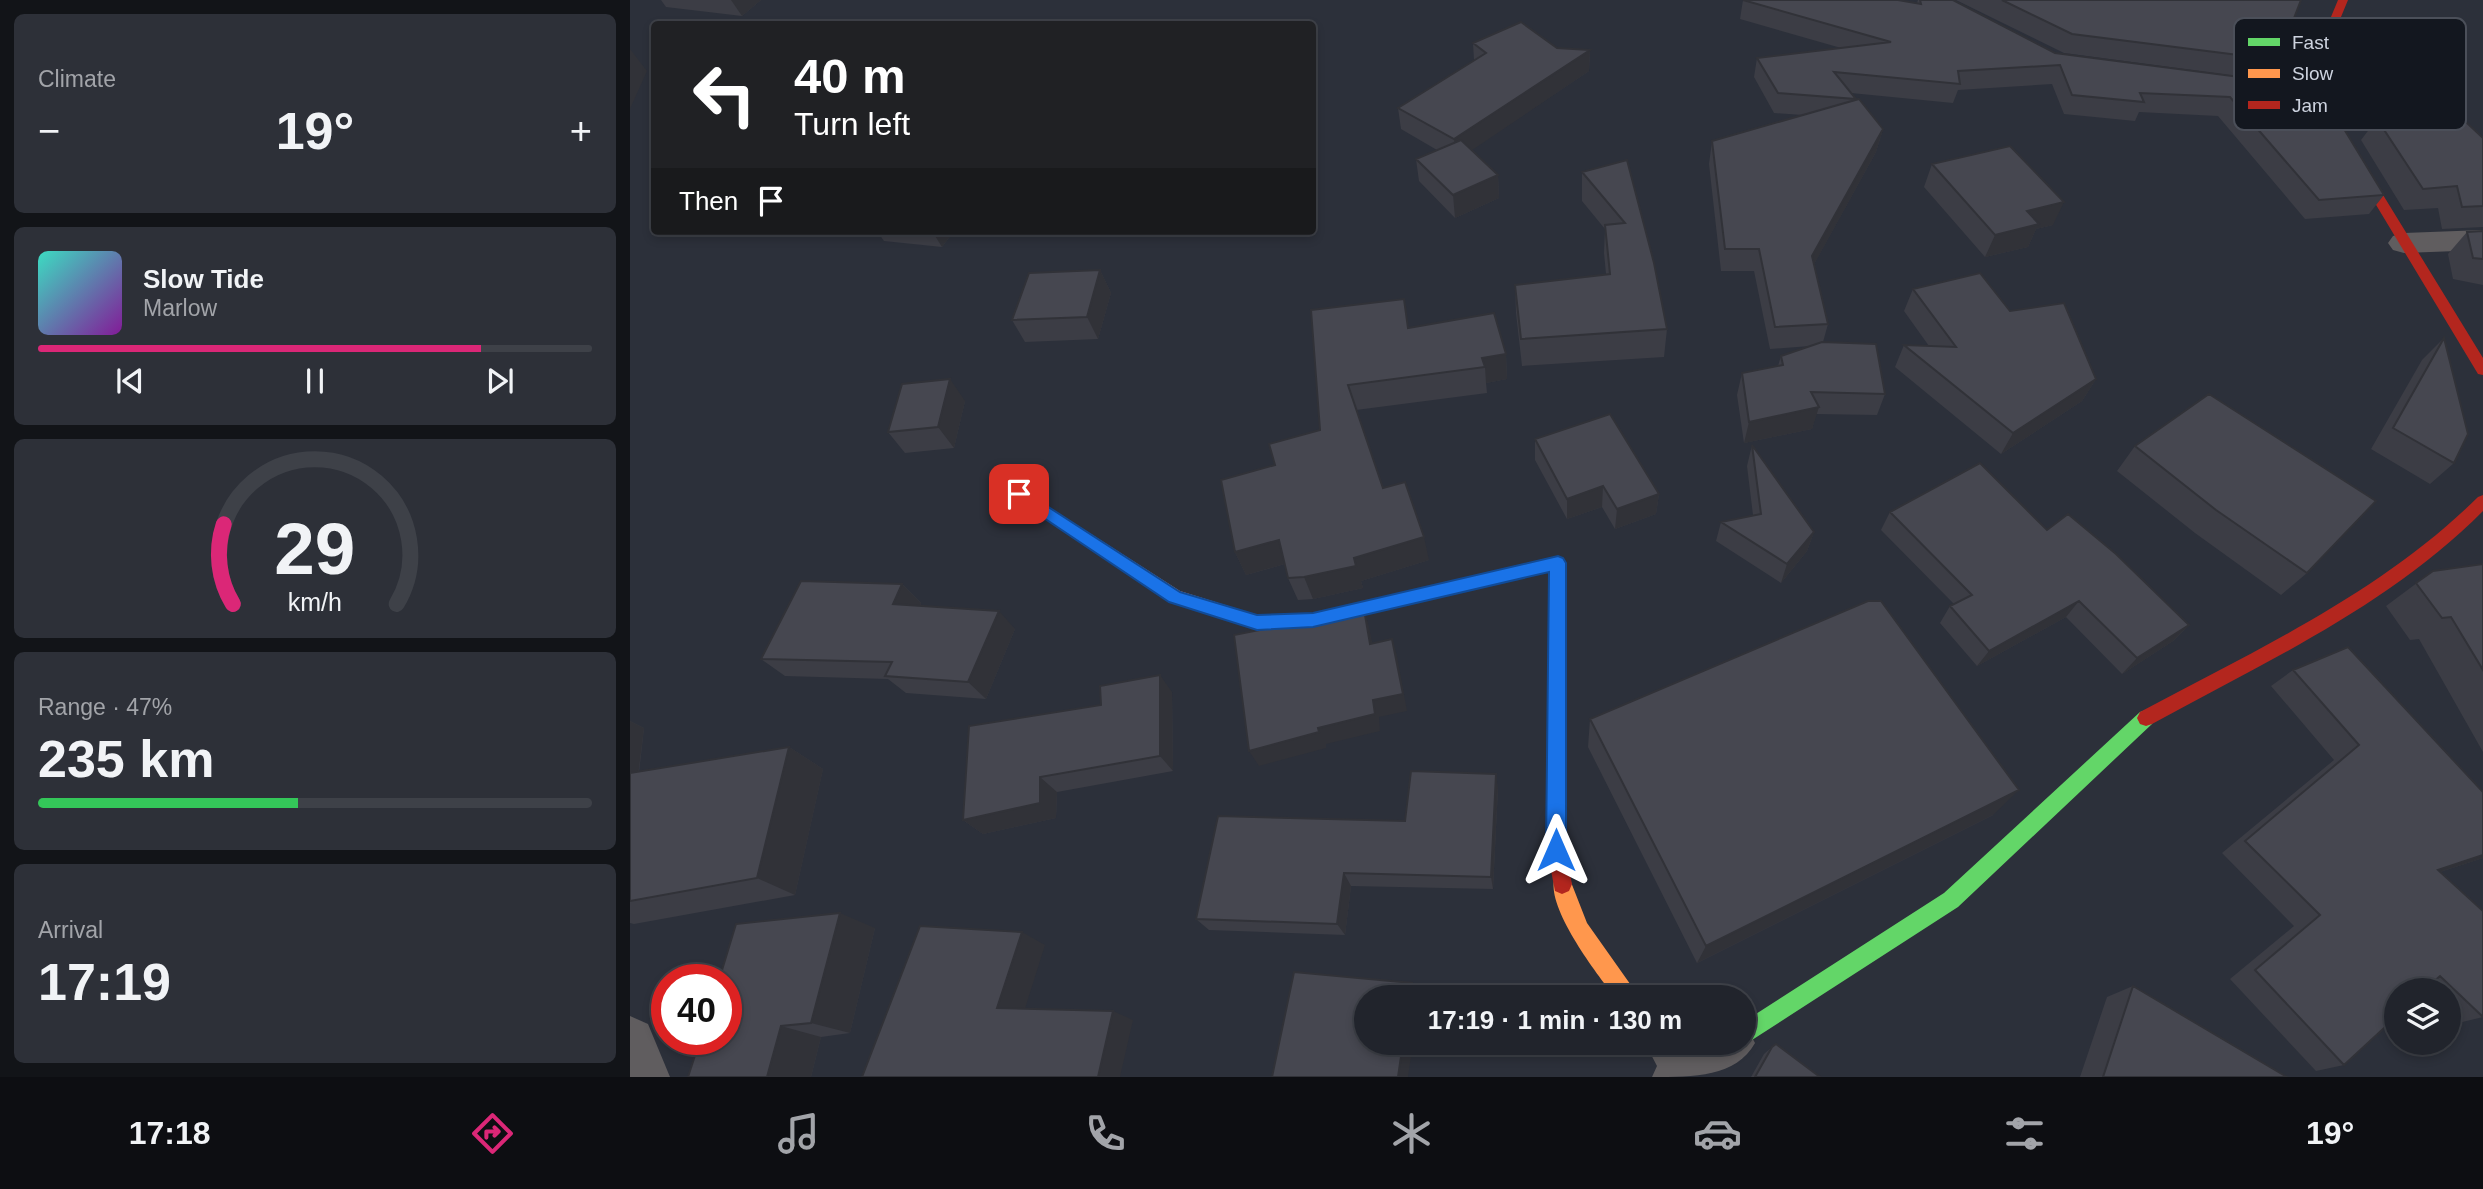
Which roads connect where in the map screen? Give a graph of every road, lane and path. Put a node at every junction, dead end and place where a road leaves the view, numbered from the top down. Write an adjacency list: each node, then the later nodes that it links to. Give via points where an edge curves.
1 (2343, 0): 2 (street)
2 (2336, 18)
3 (2333, 130): 5 (street)
4 (2483, 240): 5 (street)
5 (2404, 243): 6 (street)
6 (2483, 370)
7 (1019, 494): 9 (street, via 1175,597 1257,622 1313,620 1558,563 1556,850 1563,897 1598,961)
8 (2483, 501): 10 (street, via 2449,536 2350,607 2151,713 1951,900)
9 (1619, 985)
10 (1756, 1026)
11 (630, 1042): 12 (street)
12 (644, 1077)

